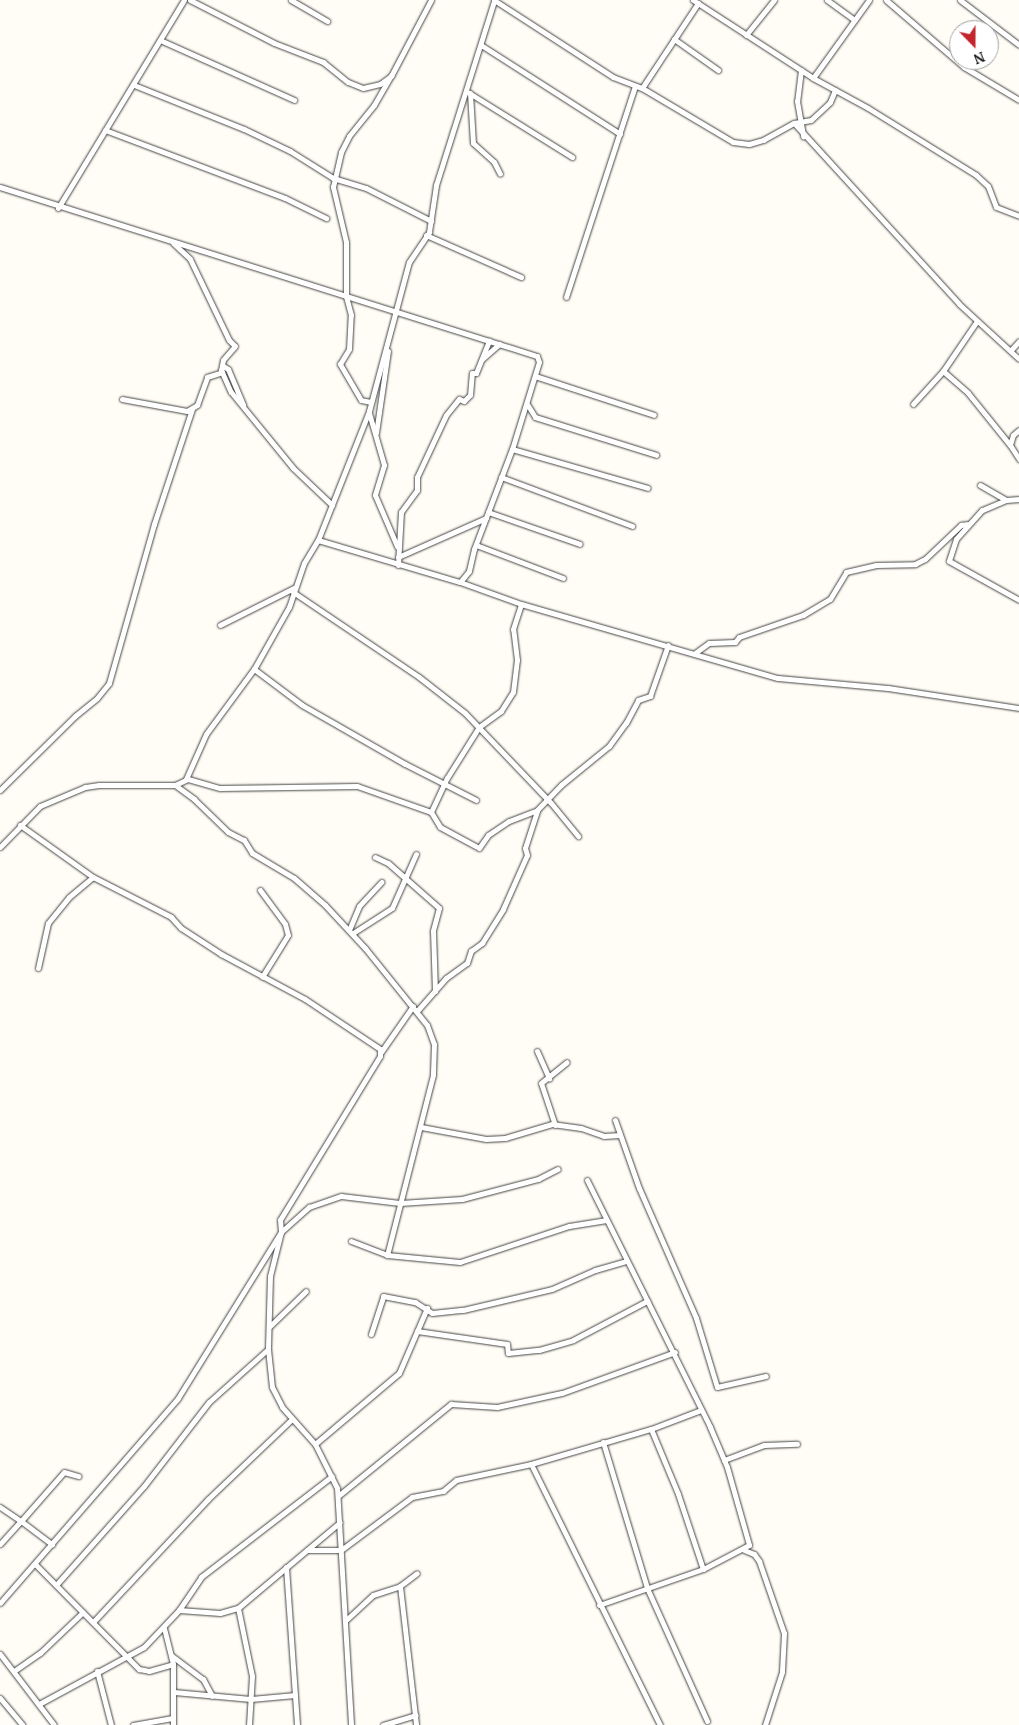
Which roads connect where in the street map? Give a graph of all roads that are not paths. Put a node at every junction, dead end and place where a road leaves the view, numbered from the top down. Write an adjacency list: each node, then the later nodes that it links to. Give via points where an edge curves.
1 (184, 0): 17 (street)
2 (190, 0): 22 (street, via 274,43 323,62 354,85 372,87)
3 (291, 0): 14 (street)
4 (431, 0): 22 (street)
5 (494, 0): 18 (street); 25 (street, via 606,72)
6 (693, 0): 12 (street)
7 (774, 0): 15 (street)
8 (827, 0): 13 (street)
9 (869, 0): 13 (street)
10 (886, 0): 30 (street, via 964,67)
11 (960, 0): 19 (street)
12 (698, 3): 15 (street); 16 (street)
13 (855, 20): 23 (street)
14 (327, 21)
15 (746, 35): 21 (street)
16 (674, 39): 20 (street); 26 (street)
17 (160, 40): 24 (street); 29 (street)
18 (481, 45): 28 (street); 34 (street)
19 (1019, 45)
20 (718, 70)
21 (801, 70): 23 (street); 32 (street, via 797,100)
22 (391, 76): 38 (street, via 374,105 349,136)
23 (813, 78): 27 (street)
24 (134, 86): 33 (street); 38 (street, via 244,129 290,151)
25 (635, 86): 26 (street); 34 (street)
26 (642, 88): 31 (street, via 733,142 749,144 763,140)
27 (835, 90): 32 (street, via 825,108); 41 (street, via 976,175 988,186 996,207)
28 (468, 92): 36 (street); 37 (street, via 473,143 494,162); 43 (street, via 436,185)
29 (294, 100)
30 (1019, 100)
31 (794, 123): 32 (street); 35 (street)
32 (803, 124): 35 (street)
33 (104, 130): 40 (street); 42 (street, via 285,198)
34 (620, 134): 48 (street)
35 (803, 136): 50 (street)
36 (572, 157)
37 (500, 174)
38 (333, 178): 43 (street, via 366,188); 47 (street, via 346,242)
39 (0, 187): 40 (street)
40 (58, 208): 45 (street)
41 (1019, 216)
42 (326, 218)
43 (431, 221): 44 (street)
44 (426, 236): 46 (street); 49 (street, via 411,256)
45 (169, 240): 47 (street); 58 (street, via 186,253 228,340 235,346 223,360)
46 (521, 277)
47 (346, 296): 49 (street); 62 (street, via 351,314 349,349 340,364 361,400)
48 (566, 296)
49 (397, 312): 51 (street); 54 (street)
50 (977, 321): 55 (street); 59 (street)
51 (489, 340): 53 (street); 56 (street)
52 (1019, 341): 55 (street)
53 (498, 344): 56 (street); 60 (street, via 537,356 539,362)
54 (387, 347): 62 (street); 69 (street)
55 (1011, 350): 57 (street)
56 (482, 359): 88 (street, via 472,373 470,395 464,401 459,399 446,415 417,477 417,490 400,516)
57 (1019, 359)
58 (222, 369): 65 (street, via 207,377 197,405); 78 (street, via 231,392)
59 (942, 371): 64 (street); 70 (street, via 968,393)
60 (535, 376): 63 (street); 67 (street)
61 (122, 399): 65 (street, via 181,411)
62 (371, 402): 66 (street)
63 (526, 404): 71 (street); 72 (street, via 535,417)
64 (913, 404)
65 (192, 409): 106 (street, via 154,524 108,683 97,698)
66 (369, 411): 69 (street); 80 (street)
67 (654, 415)
68 (1019, 430): 70 (street, via 1013,435)
69 (376, 434): 88 (street, via 384,465 375,495)
70 (1010, 446): 73 (street)
71 (512, 449): 74 (street); 76 (street)
72 (656, 455)
73 (1019, 459)
74 (501, 477): 81 (street); 84 (street)
75 (980, 485): 79 (street)
76 (648, 488)
77 (1019, 499): 79 (street)
78 (323, 500): 80 (street); 82 (street)
79 (1006, 500): 83 (street, via 987,506)
80 (332, 505): 82 (street)
81 (487, 515): 86 (street); 87 (street); 89 (street, via 439,541)
82 (328, 516): 85 (street)
83 (968, 524): 95 (street, via 956,539 948,561); 99 (street, via 961,525 915,564 876,565 846,572 838,591 830,599 803,614 739,637 734,642 709,643)
84 (632, 526)
85 (318, 540): 90 (street); 94 (street, via 304,563)
86 (580, 544)
87 (476, 545): 92 (street); 93 (street, via 470,571)
88 (398, 548): 89 (street)
89 (399, 555): 90 (street); 91 (street)
90 (392, 563): 91 (street)
91 (398, 565): 93 (street)
92 (563, 578)
93 (460, 582): 96 (street)
94 (294, 590): 97 (street); 100 (street, via 280,626); 102 (street, via 441,692)
95 (1019, 600)
96 (521, 604): 98 (street); 102 (street, via 513,629 517,660 513,692 501,711)
97 (220, 625)
98 (668, 645): 99 (street); 107 (street, via 650,696 638,700 609,746)
99 (695, 653): 101 (street, via 778,678 888,688)
100 (254, 668): 103 (street, via 206,734); 104 (street, via 302,705)
101 (1019, 708)
102 (479, 727): 104 (street); 107 (street)
103 (186, 779): 105 (street); 110 (street, via 220,788 357,786)
104 (444, 784): 108 (street); 110 (street)
105 (175, 785): 111 (street, via 85,787 40,806); 120 (street, via 228,832 244,840 252,853 294,878)
106 (0, 790)
107 (546, 798): 109 (street); 112 (street)
108 (476, 800)
109 (537, 810): 110 (street, via 508,821 488,835 479,848 440,827); 123 (street, via 525,848 527,855 503,908 482,943 471,950 467,963 446,978)
110 (431, 812)
111 (20, 825): 113 (street); 116 (street)
112 (578, 836)
113 (0, 847)
114 (416, 854): 117 (street)
115 (375, 857): 117 (street, via 388,863)
116 (93, 877): 121 (street, via 69,897 48,924); 122 (street, via 171,917 181,928)
117 (405, 880): 120 (street, via 392,908); 123 (street, via 439,908 433,931)
118 (380, 882): 120 (street, via 359,906)
119 (260, 890): 122 (street, via 285,924 288,935)
120 (351, 932): 124 (street)
121 (38, 968)
122 (262, 977): 127 (street, via 305,999)
123 (435, 991): 125 (street)
124 (413, 1006): 125 (street); 127 (street)
125 (417, 1011): 132 (street, via 432,1035 435,1053)
126 (537, 1051): 129 (street)
127 (381, 1052): 138 (street, via 280,1220)
128 (566, 1062): 129 (street)
129 (549, 1078): 131 (street, via 542,1080 540,1086)
130 (614, 1120): 133 (street)
131 (555, 1125): 132 (street, via 497,1139); 133 (street, via 581,1128 604,1136)
132 (421, 1128): 136 (street)
133 (620, 1135): 150 (street, via 696,1318 717,1387)
134 (558, 1169): 136 (street, via 538,1179 462,1199)
135 (587, 1180): 137 (street)
136 (400, 1203): 138 (street, via 341,1196 330,1198 309,1207); 140 (street)
137 (607, 1220): 140 (street, via 569,1226 460,1262); 141 (street)
138 (281, 1232): 145 (street, via 270,1276); 166 (street, via 178,1398)
139 (351, 1241): 140 (street)
140 (387, 1255)
141 (627, 1261): 143 (street); 144 (street, via 512,1301 432,1313)
142 (306, 1291): 145 (street)
143 (647, 1301): 146 (street, via 572,1340 532,1351 508,1353 507,1344); 149 (street)
144 (427, 1308): 146 (street); 147 (street, via 416,1302 383,1296)
145 (270, 1326): 148 (street)
146 (417, 1331): 155 (street, via 399,1373)
147 (371, 1334)
148 (268, 1349): 152 (street, via 272,1387); 174 (street, via 210,1402 144,1486)
149 (675, 1352): 151 (street); 161 (street, via 562,1393 497,1407 451,1404)
150 (766, 1376)
151 (701, 1410): 153 (street); 157 (street)
152 (292, 1419): 155 (street); 183 (street, via 208,1499)
153 (651, 1429): 154 (street); 172 (street, via 678,1494)
154 (603, 1442): 158 (street); 176 (street)
155 (315, 1444): 160 (street)
156 (797, 1444): 157 (street, via 764,1445)
157 (724, 1460): 169 (street, via 748,1534 749,1545)
158 (530, 1464): 168 (street, via 456,1480 444,1491 412,1498); 178 (street)
159 (78, 1476): 163 (street, via 64,1472)
160 (332, 1476): 161 (street); 180 (street, via 201,1577)
161 (338, 1496): 164 (street)
162 (0, 1507): 163 (street)
163 (21, 1522): 165 (street); 166 (street)
164 (340, 1522): 167 (street); 168 (street)
165 (0, 1544)
166 (52, 1544): 170 (street)
167 (307, 1550): 168 (street); 171 (street)
168 (341, 1550): 182 (street)
169 (744, 1550): 172 (street); 211 (street, via 754,1554 759,1561 784,1632 782,1672)
170 (36, 1564): 174 (street); 177 (street)
171 (286, 1567): 179 (street); 192 (street)
172 (703, 1569): 176 (street)
173 (417, 1573): 175 (street)
174 (56, 1585): 181 (street)
175 (400, 1586): 182 (street, via 373,1595); 197 (street)
176 (647, 1588): 178 (street); 199 (street)
177 (0, 1603)
178 (599, 1606): 210 (street)
179 (238, 1608): 180 (street, via 220,1613); 195 (street, via 252,1676)
180 (179, 1610): 184 (street)
181 (83, 1612): 183 (street); 189 (street, via 40,1653)
182 (345, 1620): 207 (street)
183 (94, 1621): 186 (street)
184 (164, 1628): 186 (street, via 144,1647); 187 (street)
185 (0, 1654): 189 (street)
186 (126, 1656): 188 (street, via 143,1671); 190 (street)
187 (172, 1656): 188 (street); 193 (street, via 203,1679)
188 (173, 1664): 191 (street)
189 (14, 1671): 196 (street)
190 (97, 1671): 196 (street); 202 (street)
191 (174, 1692): 193 (street); 198 (street)
192 (295, 1695): 195 (street); 206 (street)
193 (212, 1696): 195 (street)
194 (0, 1698): 200 (street)
195 (250, 1699): 205 (street)
196 (40, 1704): 201 (street)
197 (416, 1715): 208 (street); 209 (street)
198 (172, 1718): 203 (street); 204 (street)
199 (707, 1721)
200 (23, 1725)
201 (54, 1725)
202 (111, 1725)
203 (133, 1725)
204 (173, 1725)
205 (249, 1725)
206 (297, 1725)
207 (351, 1725)
208 (383, 1725)
209 (416, 1725)
210 (660, 1725)
211 (766, 1725)

